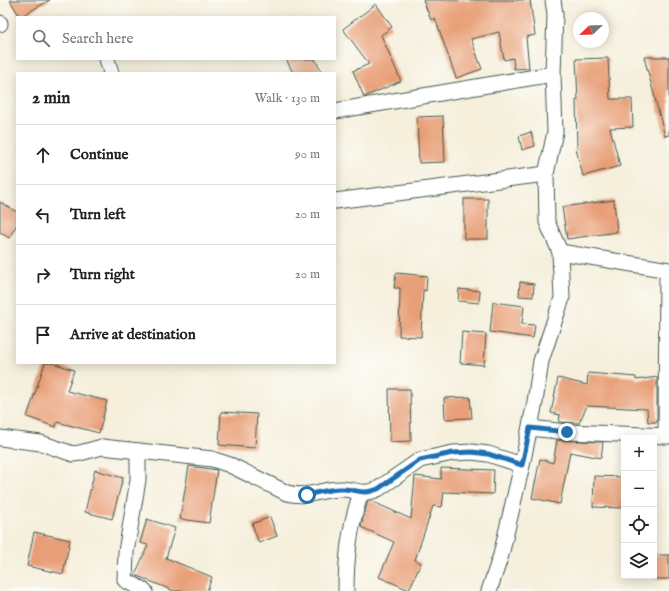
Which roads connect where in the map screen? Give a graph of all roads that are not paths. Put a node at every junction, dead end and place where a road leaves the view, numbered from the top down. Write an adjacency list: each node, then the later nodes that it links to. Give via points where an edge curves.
1 (554, 0): 4 (street)
2 (107, 60): 3 (street)
3 (111, 72)
4 (553, 74): 5 (street); 6 (street, via 555,132)
5 (336, 111)
6 (546, 174): 7 (street); 8 (street, via 547,222)
7 (336, 201)
8 (560, 252): 9 (street); 10 (street, via 562,298 541,361)
9 (668, 270): 11 (street)
10 (530, 428): 11 (street); 14 (street)
11 (667, 436)
12 (0, 438): 13 (street, via 41,443 73,454 102,447)
13 (138, 451): 15 (street, via 212,459 297,496 345,489); 16 (street, via 138,480 126,552 126,580)
14 (522, 465): 15 (street, via 488,454 453,453 420,460 378,489); 18 (street, via 501,555)
15 (361, 493): 17 (street, via 346,563)
16 (145, 591)
17 (346, 591)
18 (489, 591)

